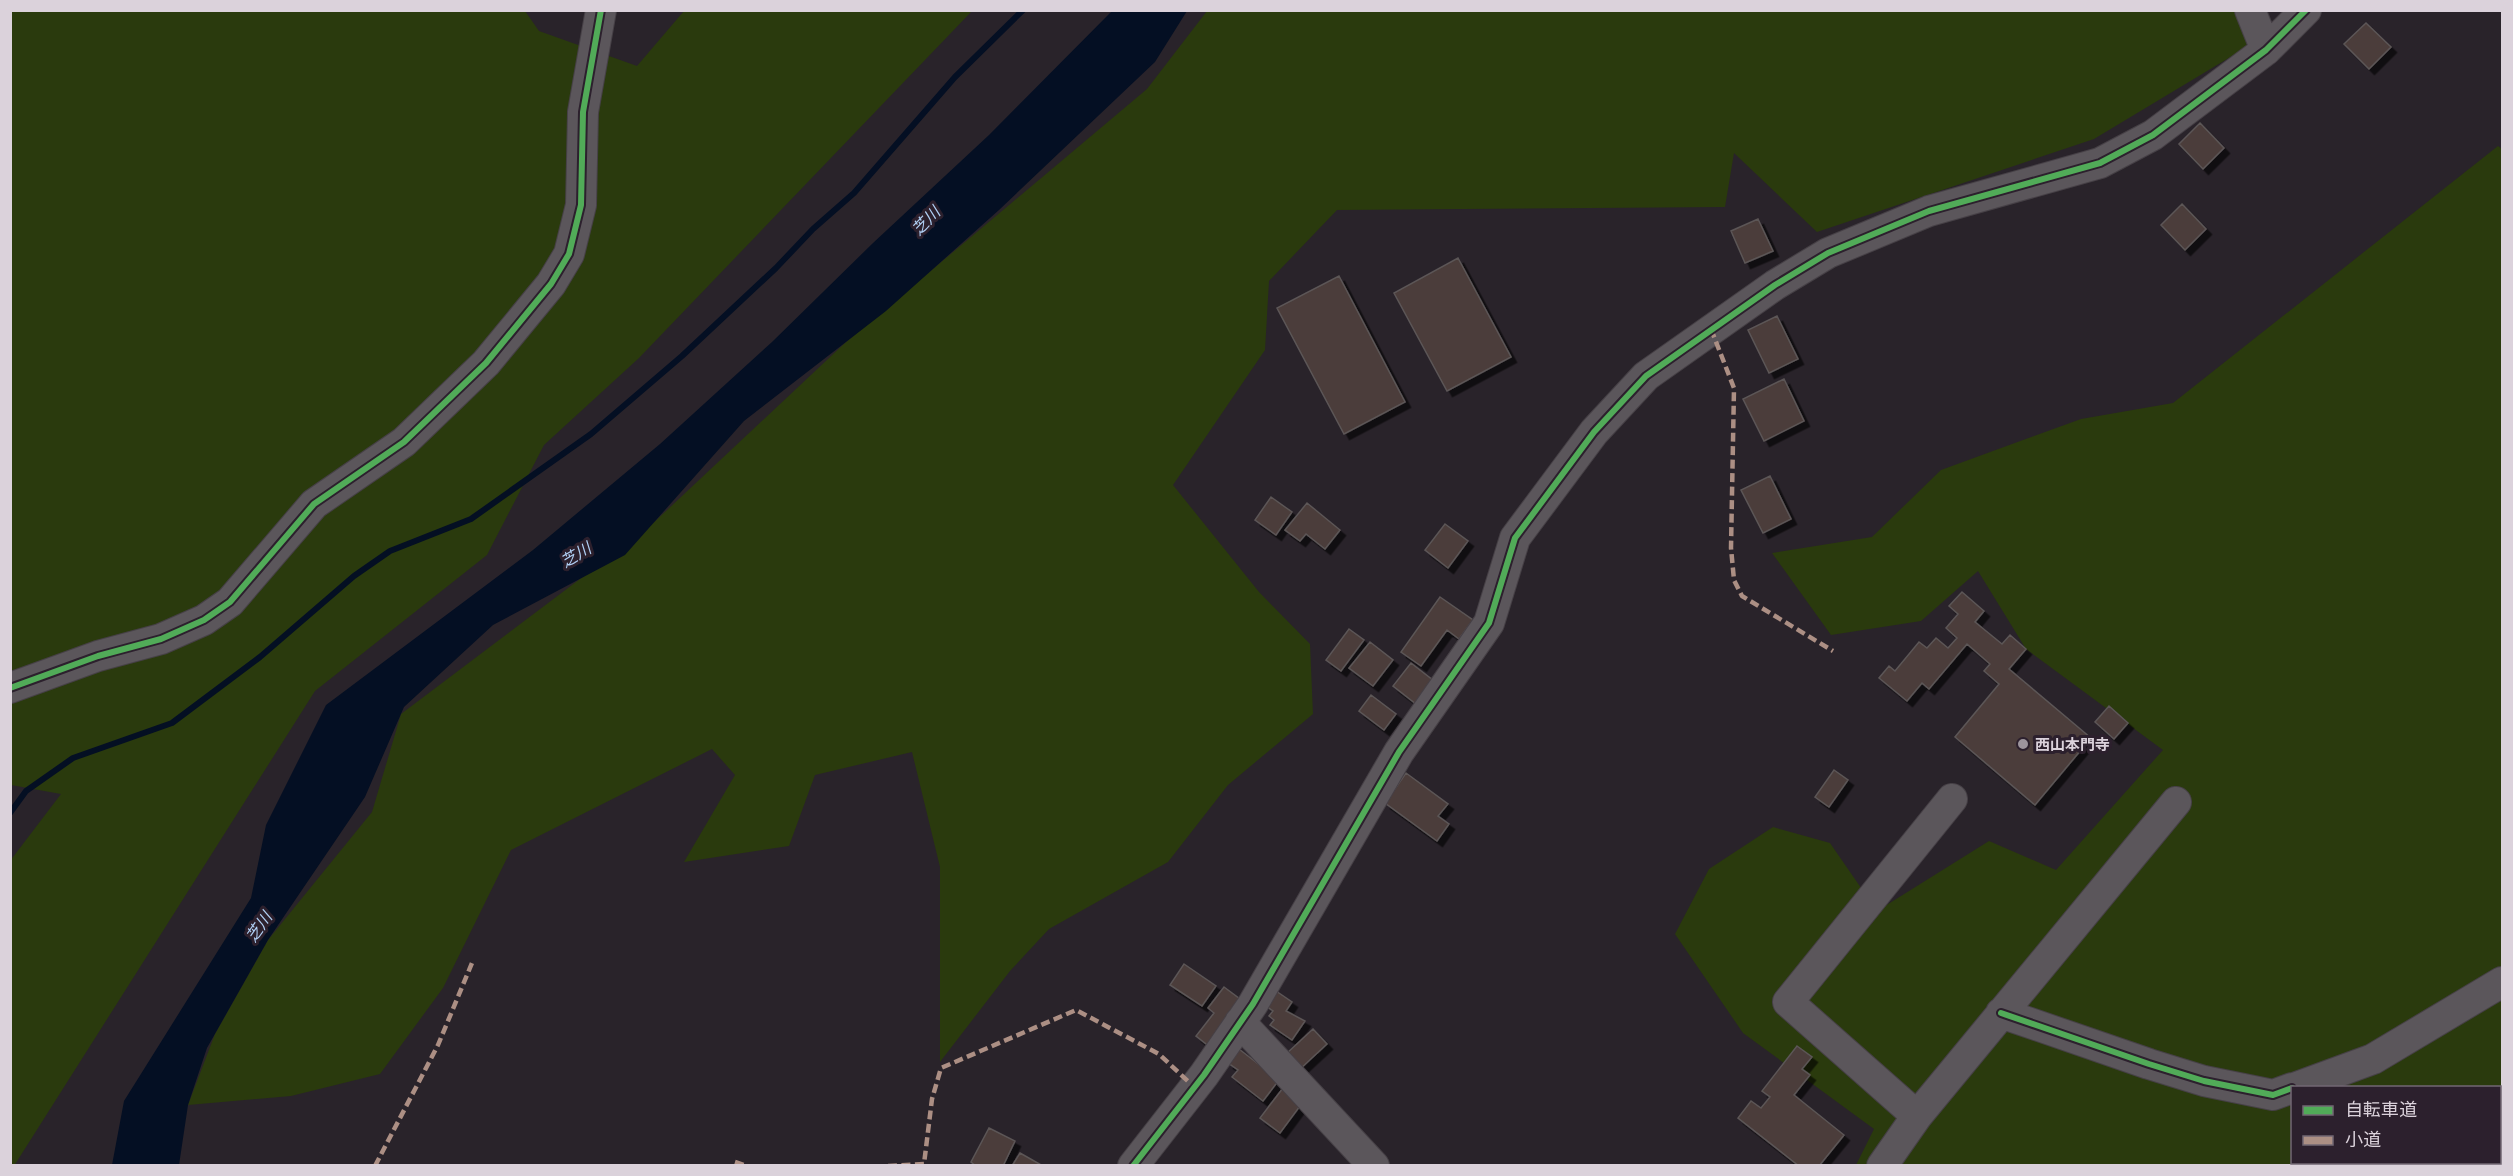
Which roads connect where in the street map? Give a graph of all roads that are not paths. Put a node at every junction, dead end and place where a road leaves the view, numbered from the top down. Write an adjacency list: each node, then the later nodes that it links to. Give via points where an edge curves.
1 (601, 10): 5 (street, via 583,112 581,205 569,254 551,284 486,363 404,442 314,504 230,602 204,620 161,639 98,656)
2 (2250, 10): 4 (street)
3 (2306, 10): 4 (street)
4 (2266, 50): 10 (street, via 2153,135 2100,163 1929,211 1828,253 1774,285 1646,376 1594,432 1515,538 1488,623 1400,752)
5 (10, 688)
6 (1952, 799): 13 (street, via 1788,1002)
7 (2176, 802): 9 (street)
8 (2502, 982): 11 (street, via 2373,1059)
9 (2001, 1013): 12 (street, via 2204,1081 2273,1095); 13 (street)
10 (1240, 1022): 14 (street); 15 (street)
11 (2299, 1086)
12 (2291, 1089)
13 (1917, 1116): 16 (street)
14 (1133, 1166)
15 (1374, 1166)
16 (1882, 1166)

